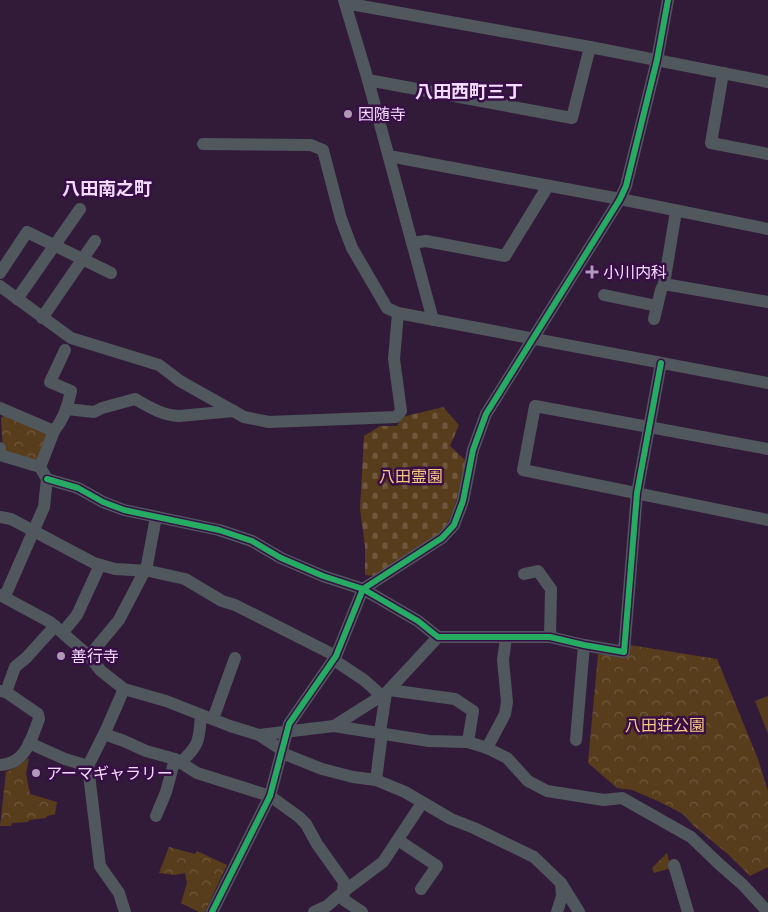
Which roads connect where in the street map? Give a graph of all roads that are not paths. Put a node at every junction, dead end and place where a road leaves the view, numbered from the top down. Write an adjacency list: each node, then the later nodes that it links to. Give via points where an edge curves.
1 (668, 0): 4 (street)
2 (345, 2): 3 (street); 6 (street)
3 (590, 47): 4 (street); 6 (street, via 572,118)
4 (657, 60): 5 (street); 12 (street)
5 (723, 73): 7 (street); 9 (street, via 711,144)
6 (368, 80): 10 (street)
7 (768, 82)
8 (204, 144): 27 (street, via 311,145 322,150 352,248 387,308)
9 (768, 154)
10 (389, 156): 11 (street); 17 (street)
11 (548, 186): 12 (street); 17 (street, via 505,256 426,241)
12 (620, 199): 14 (street); 30 (street)
13 (80, 209): 18 (street)
14 (676, 211): 15 (street); 22 (street)
15 (768, 229)
16 (96, 241): 19 (street)
17 (412, 243): 29 (street)
18 (54, 245): 19 (street); 20 (street, via 27,232); 25 (street)
19 (83, 260): 21 (street); 28 (street)
20 (0, 273)
21 (111, 273)
22 (664, 284): 24 (street, via 656,312); 26 (street)
23 (0, 286): 25 (street)
24 (604, 295)
25 (17, 299): 28 (street)
26 (768, 302)
27 (398, 313): 29 (street); 36 (street, via 394,359 401,411 396,417 269,422)
28 (42, 318): 36 (street, via 71,338 159,366)
29 (433, 320): 30 (street)
30 (532, 339): 32 (street); 52 (street, via 486,414 473,450 463,501 454,525 442,538)
31 (65, 350): 35 (street, via 50,382 71,391)
32 (661, 363): 33 (street); 37 (street)
33 (768, 383)
34 (0, 408): 38 (street)
35 (67, 409): 36 (street, via 94,412 135,399 172,416); 38 (street)
36 (234, 411)
37 (649, 427): 40 (street); 44 (street); 44 (street, via 535,406 523,470)
38 (54, 431): 42 (street)
39 (0, 448): 41 (street)
40 (768, 449)
41 (0, 456): 42 (street)
42 (40, 467): 43 (street)
43 (47, 479): 46 (street, via 78,488 124,510); 48 (street, via 44,507)
44 (637, 494): 47 (street); 58 (street, via 624,652)
45 (0, 517): 48 (street)
46 (156, 517): 50 (street); 52 (street, via 252,541 281,558)
47 (768, 520)
48 (34, 530): 49 (street); 53 (street)
49 (100, 565): 50 (street); 54 (street, via 77,615)
50 (144, 572): 59 (street, via 119,620); 61 (street, via 185,579 222,602 234,605)
51 (524, 574): 56 (street, via 538,571 550,589)
52 (363, 589): 55 (street, via 418,621); 61 (street)
53 (2, 596): 54 (street)
54 (58, 629): 59 (street); 63 (street, via 15,667)
55 (438, 637): 57 (street); 64 (street)
56 (550, 637): 57 (street); 58 (street)
57 (506, 638): 74 (street, via 503,660 506,714)
58 (584, 646): 71 (street)
59 (89, 656): 62 (street, via 101,672)
60 (235, 658): 65 (street)
61 (335, 658): 64 (street); 67 (street)
62 (124, 689): 65 (street); 69 (street)
63 (3, 691): 73 (street, via 38,714 40,719)
64 (386, 693): 66 (street); 68 (street); 72 (street, via 455,699 474,711)
65 (207, 717): 70 (street); 76 (street, via 193,751)
66 (334, 726): 67 (street); 68 (street)
67 (287, 731): 70 (street); 75 (street)
68 (381, 733): 72 (street, via 429,741); 79 (street)
69 (104, 734): 76 (street); 78 (street)
70 (259, 736): 75 (street)
71 (576, 740)
72 (468, 742): 74 (street)
73 (29, 743): 77 (street, via 20,758); 78 (street)
74 (487, 748): 95 (street, via 508,758 528,781 547,791 604,800 622,798 691,837)
75 (282, 751): 79 (street, via 322,769); 80 (street)
76 (178, 761): 80 (street, via 197,773); 82 (street)
77 (0, 765)
78 (88, 766): 88 (street, via 100,866 120,893)
79 (376, 780): 81 (street)
80 (270, 796): 87 (street, via 306,824 344,882); 89 (street)
81 (422, 803): 83 (street); 85 (street, via 534,857)
82 (156, 816)
83 (398, 840): 86 (street, via 436,866); 87 (street, via 383,862)
84 (674, 864): 94 (street)
85 (561, 883): 92 (street, via 562,896); 93 (street)
86 (421, 889)
87 (343, 892): 90 (street); 91 (street, via 344,900)
88 (125, 912)
89 (212, 912)
90 (314, 912)
91 (362, 912)
92 (557, 912)
93 (579, 912)
94 (688, 912)
95 (768, 912)

